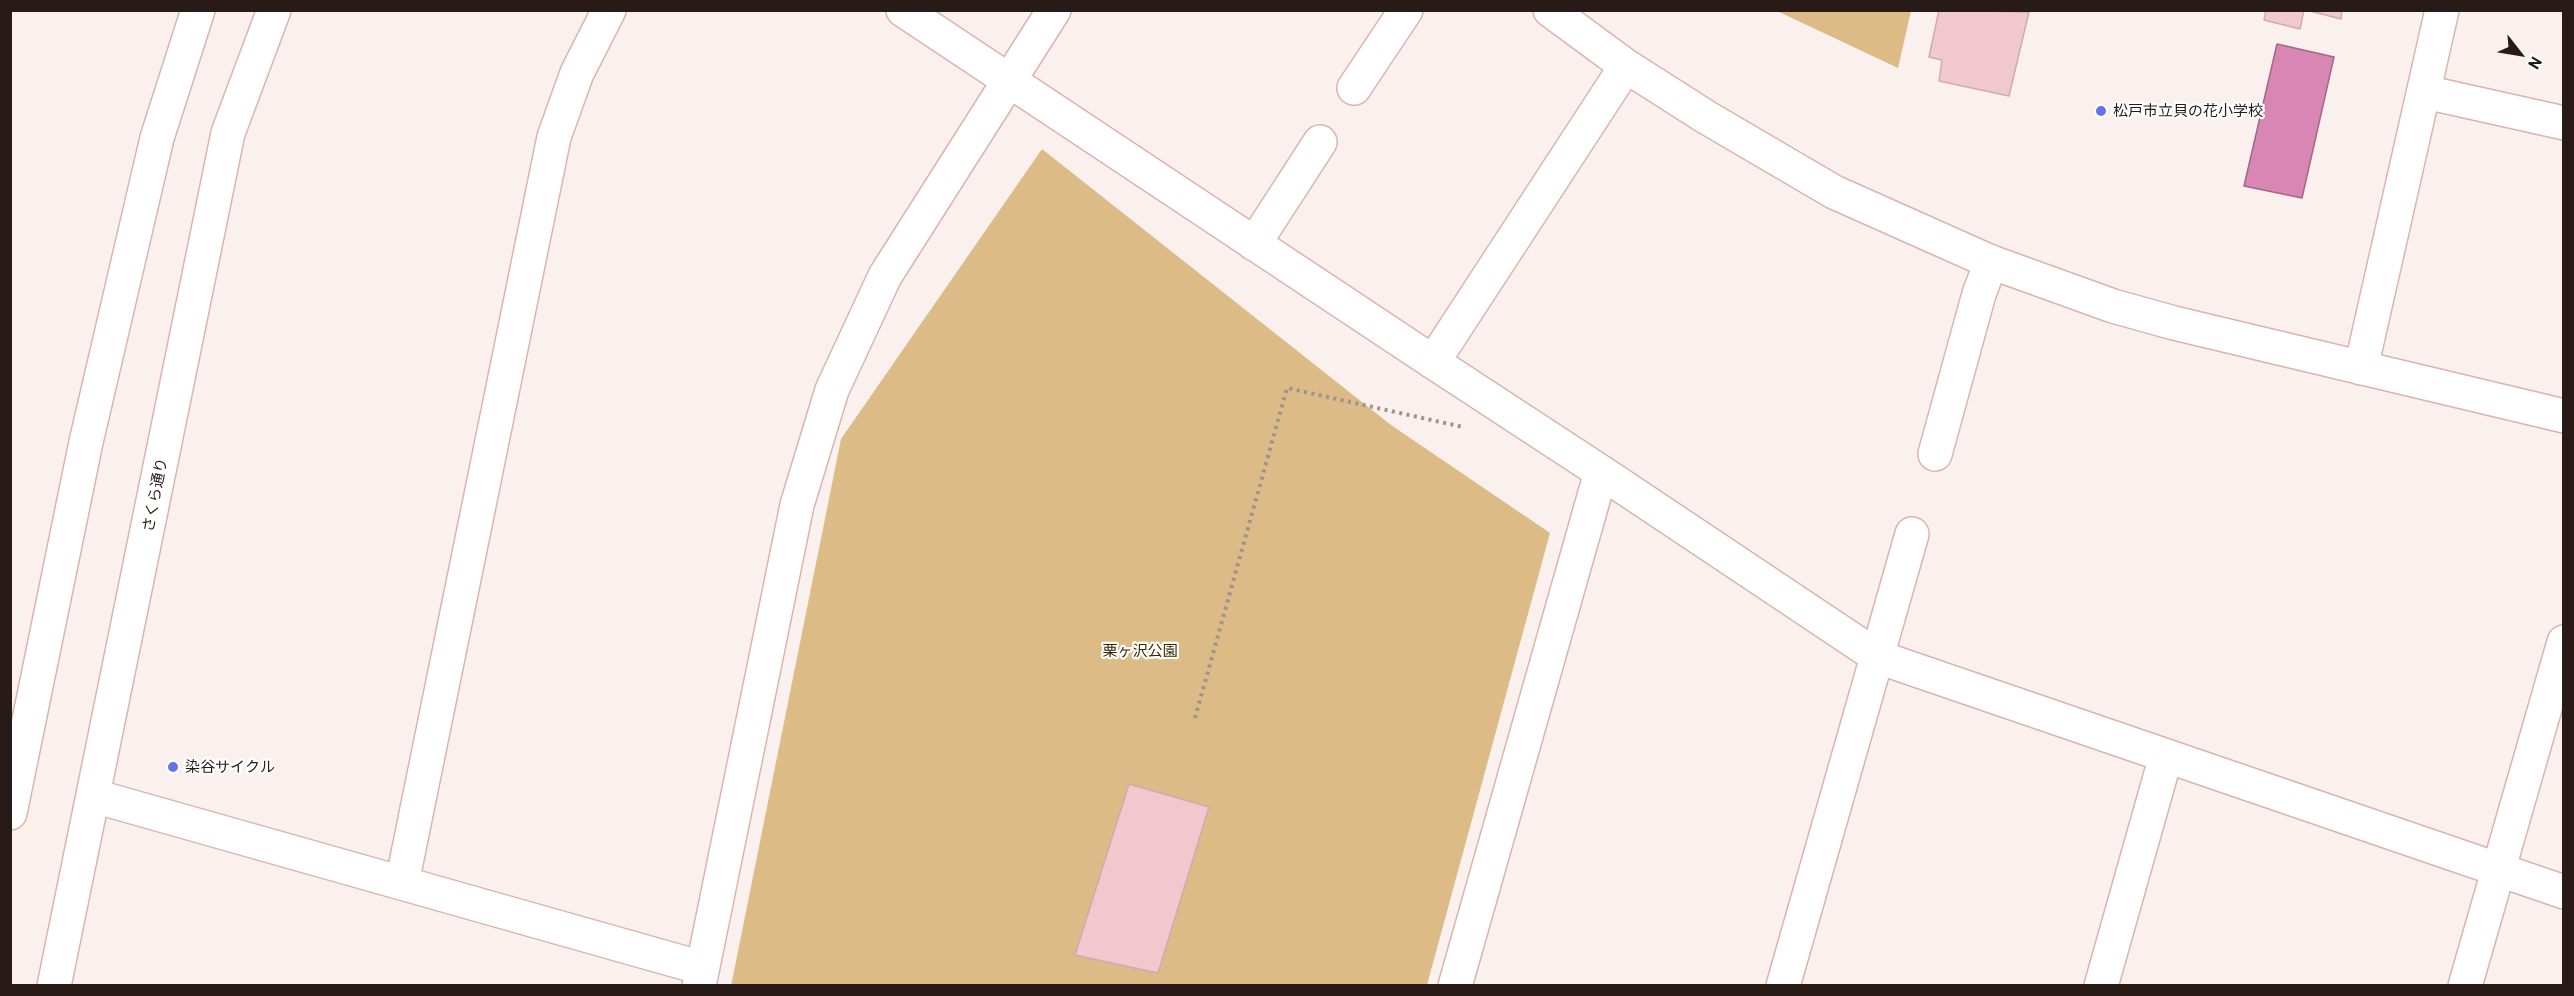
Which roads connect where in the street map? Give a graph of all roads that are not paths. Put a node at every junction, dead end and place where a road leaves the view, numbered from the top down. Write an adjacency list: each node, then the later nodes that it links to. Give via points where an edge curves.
1 (198, 10): 26 (street, via 157,138)
2 (274, 10): 27 (street, さくら通り, via 228,133)
3 (609, 10): 30 (street, via 577,73 554,136)
4 (903, 10): 10 (street)
5 (1054, 10): 10 (street)
6 (1406, 10): 11 (street)
7 (1550, 10): 9 (street)
8 (2442, 10): 12 (street)
9 (1626, 66): 16 (street, via 1834,192); 17 (street)
10 (1009, 82): 15 (street); 32 (street, via 885,276 832,390 797,505)
11 (1354, 88)
12 (2425, 92): 13 (street); 18 (street)
13 (2564, 123)
14 (1320, 142): 15 (street)
15 (1254, 244): 17 (street)
16 (1991, 262): 18 (street, via 2114,306); 20 (street)
17 (1433, 362): 21 (street)
18 (2361, 368): 19 (street)
19 (2564, 416)
20 (1935, 454)
21 (1601, 472): 24 (street); 34 (street)
22 (1912, 534): 24 (street)
23 (2564, 642): 29 (street)
24 (1878, 657): 25 (street); 35 (street)
25 (2166, 756): 29 (street); 36 (street)
26 (15, 766): 28 (street)
27 (94, 796): 30 (street); 33 (street, さくら通り)
28 (10, 813)
29 (2499, 869): 31 (street); 37 (street)
30 (402, 883): 32 (street)
31 (2564, 892)
32 (700, 977)
33 (54, 986)
34 (1455, 986)
35 (1783, 986)
36 (2101, 986)
37 (2465, 986)

